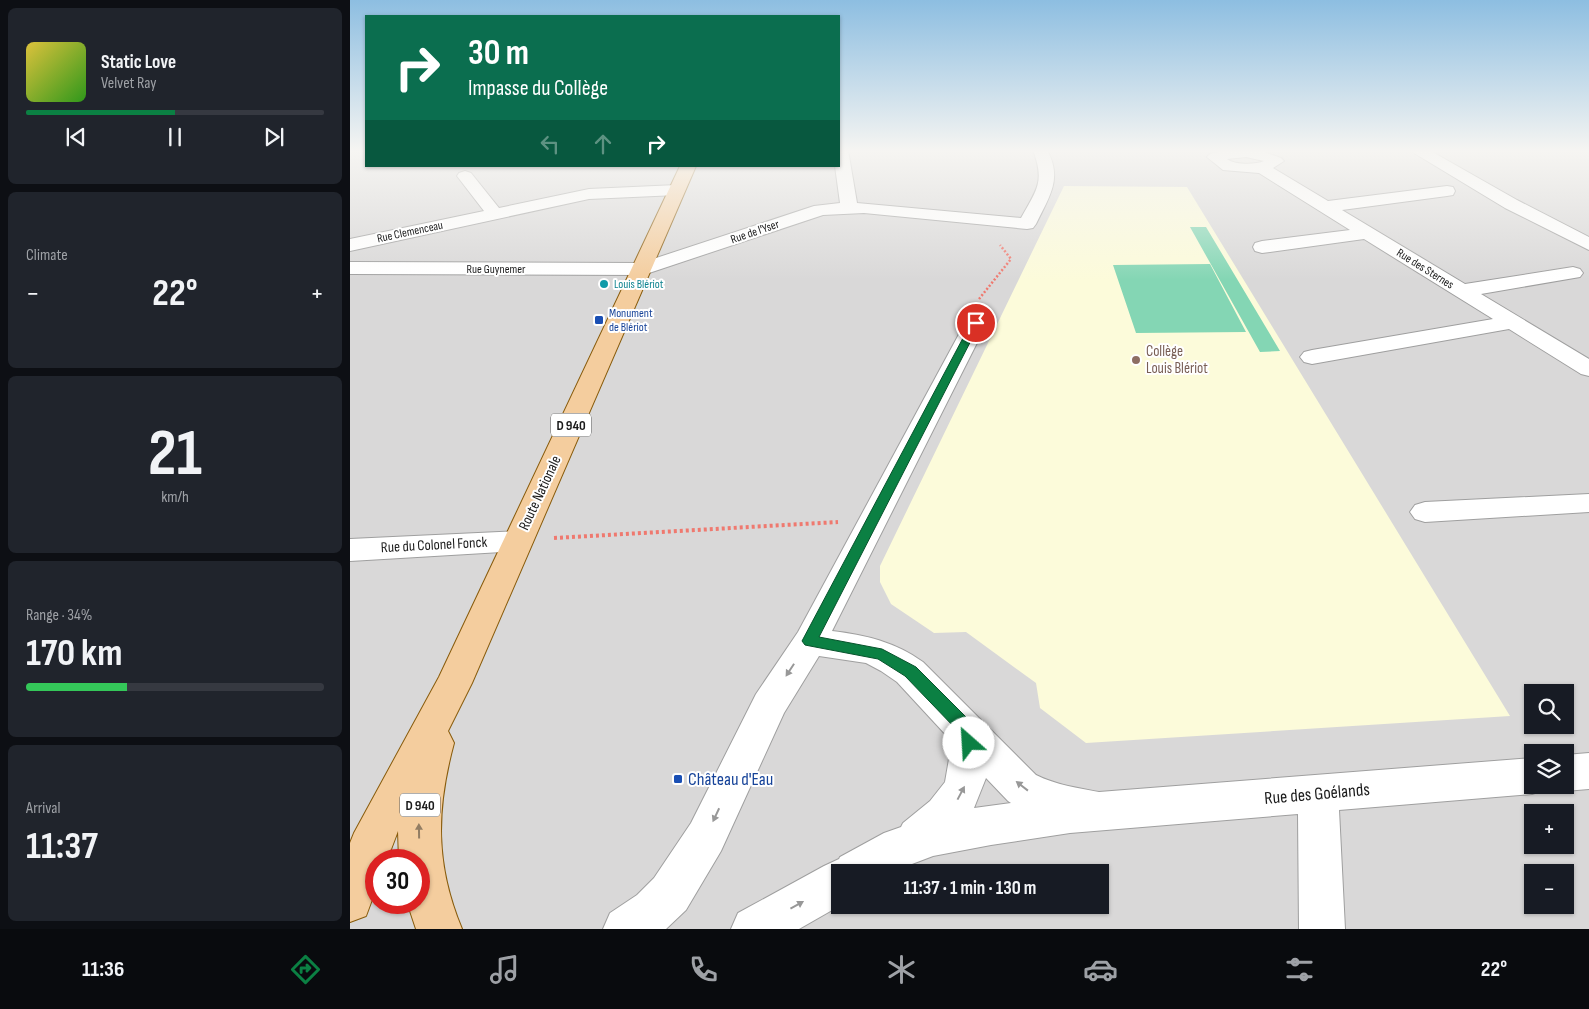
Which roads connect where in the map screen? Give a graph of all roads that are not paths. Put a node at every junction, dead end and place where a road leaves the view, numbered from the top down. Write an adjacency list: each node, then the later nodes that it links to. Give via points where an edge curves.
1 (479, 193): 11 (street)
2 (603, 193): 11 (street, Rue Clemenceau)
3 (676, 193): 17 (main road, Route Nationale / D 940)
4 (847, 193): 10 (street)
5 (1041, 193): 10 (street, Rue de l'Yser, via 1028,224)
6 (1303, 193): 9 (street, Rue des Sternes)
7 (1429, 193): 9 (street)
8 (1493, 193): 13 (street)
9 (1325, 207): 12 (street, Rue des Sternes)
10 (849, 208): 17 (street, Rue de l'Yser, via 820,210)
11 (495, 214): 14 (street, Rue Clemenceau)
12 (1367, 233): 15 (street); 19 (street, Rue des Sternes)
13 (1589, 244)
14 (350, 245)
15 (1262, 247)
16 (350, 268): 17 (street, Rue Guynemer)
17 (642, 269): 26 (main road, Route Nationale / D 940)
18 (1573, 273): 19 (street)
19 (1462, 291): 20 (street, Rue des Sternes)
20 (1513, 322): 22 (street); 23 (street, Rue des Sternes)
21 (976, 323): 28 (street)
22 (1312, 358)
23 (1589, 369)
24 (1589, 503): 25 (street)
25 (1425, 512)
26 (518, 541): 27 (street, Rue du Colonel Fonck); 29 (main road, Route Nationale / D 940)
27 (350, 550)
28 (810, 641): 30 (street, Rue des Goélands, via 868,651 894,661 910,672); 41 (street, one-way to 41, via 778,689 688,868 670,894)
29 (454, 683): 39 (main road, Route Nationale / D 940, via 375,832); 40 (main road, Route Nationale / D 940, one-way to 29, via 423,873 418,817 424,779)
30 (963, 725): 35 (street, Rue des Goélands, one-way to 30, via 1055,803 1022,788); 36 (street, Rue des Goélands, one-way to 30, via 937,823 963,791 970,758)
31 (1589, 772): 32 (street)
32 (1574, 773)
33 (1524, 777): 34 (street, Rue des Goélands)
34 (1318, 794): 35 (street, Rue des Goélands); 43 (street)
35 (1101, 812): 36 (street, Rue des Goélands, via 991,825 933,836)
36 (900, 848): 37 (street, Rue des Goélands)
37 (871, 864)
38 (831, 886): 42 (street, one-way to 38)
39 (350, 900)
40 (439, 929)
41 (626, 929)
42 (754, 929)
43 (1322, 929)

